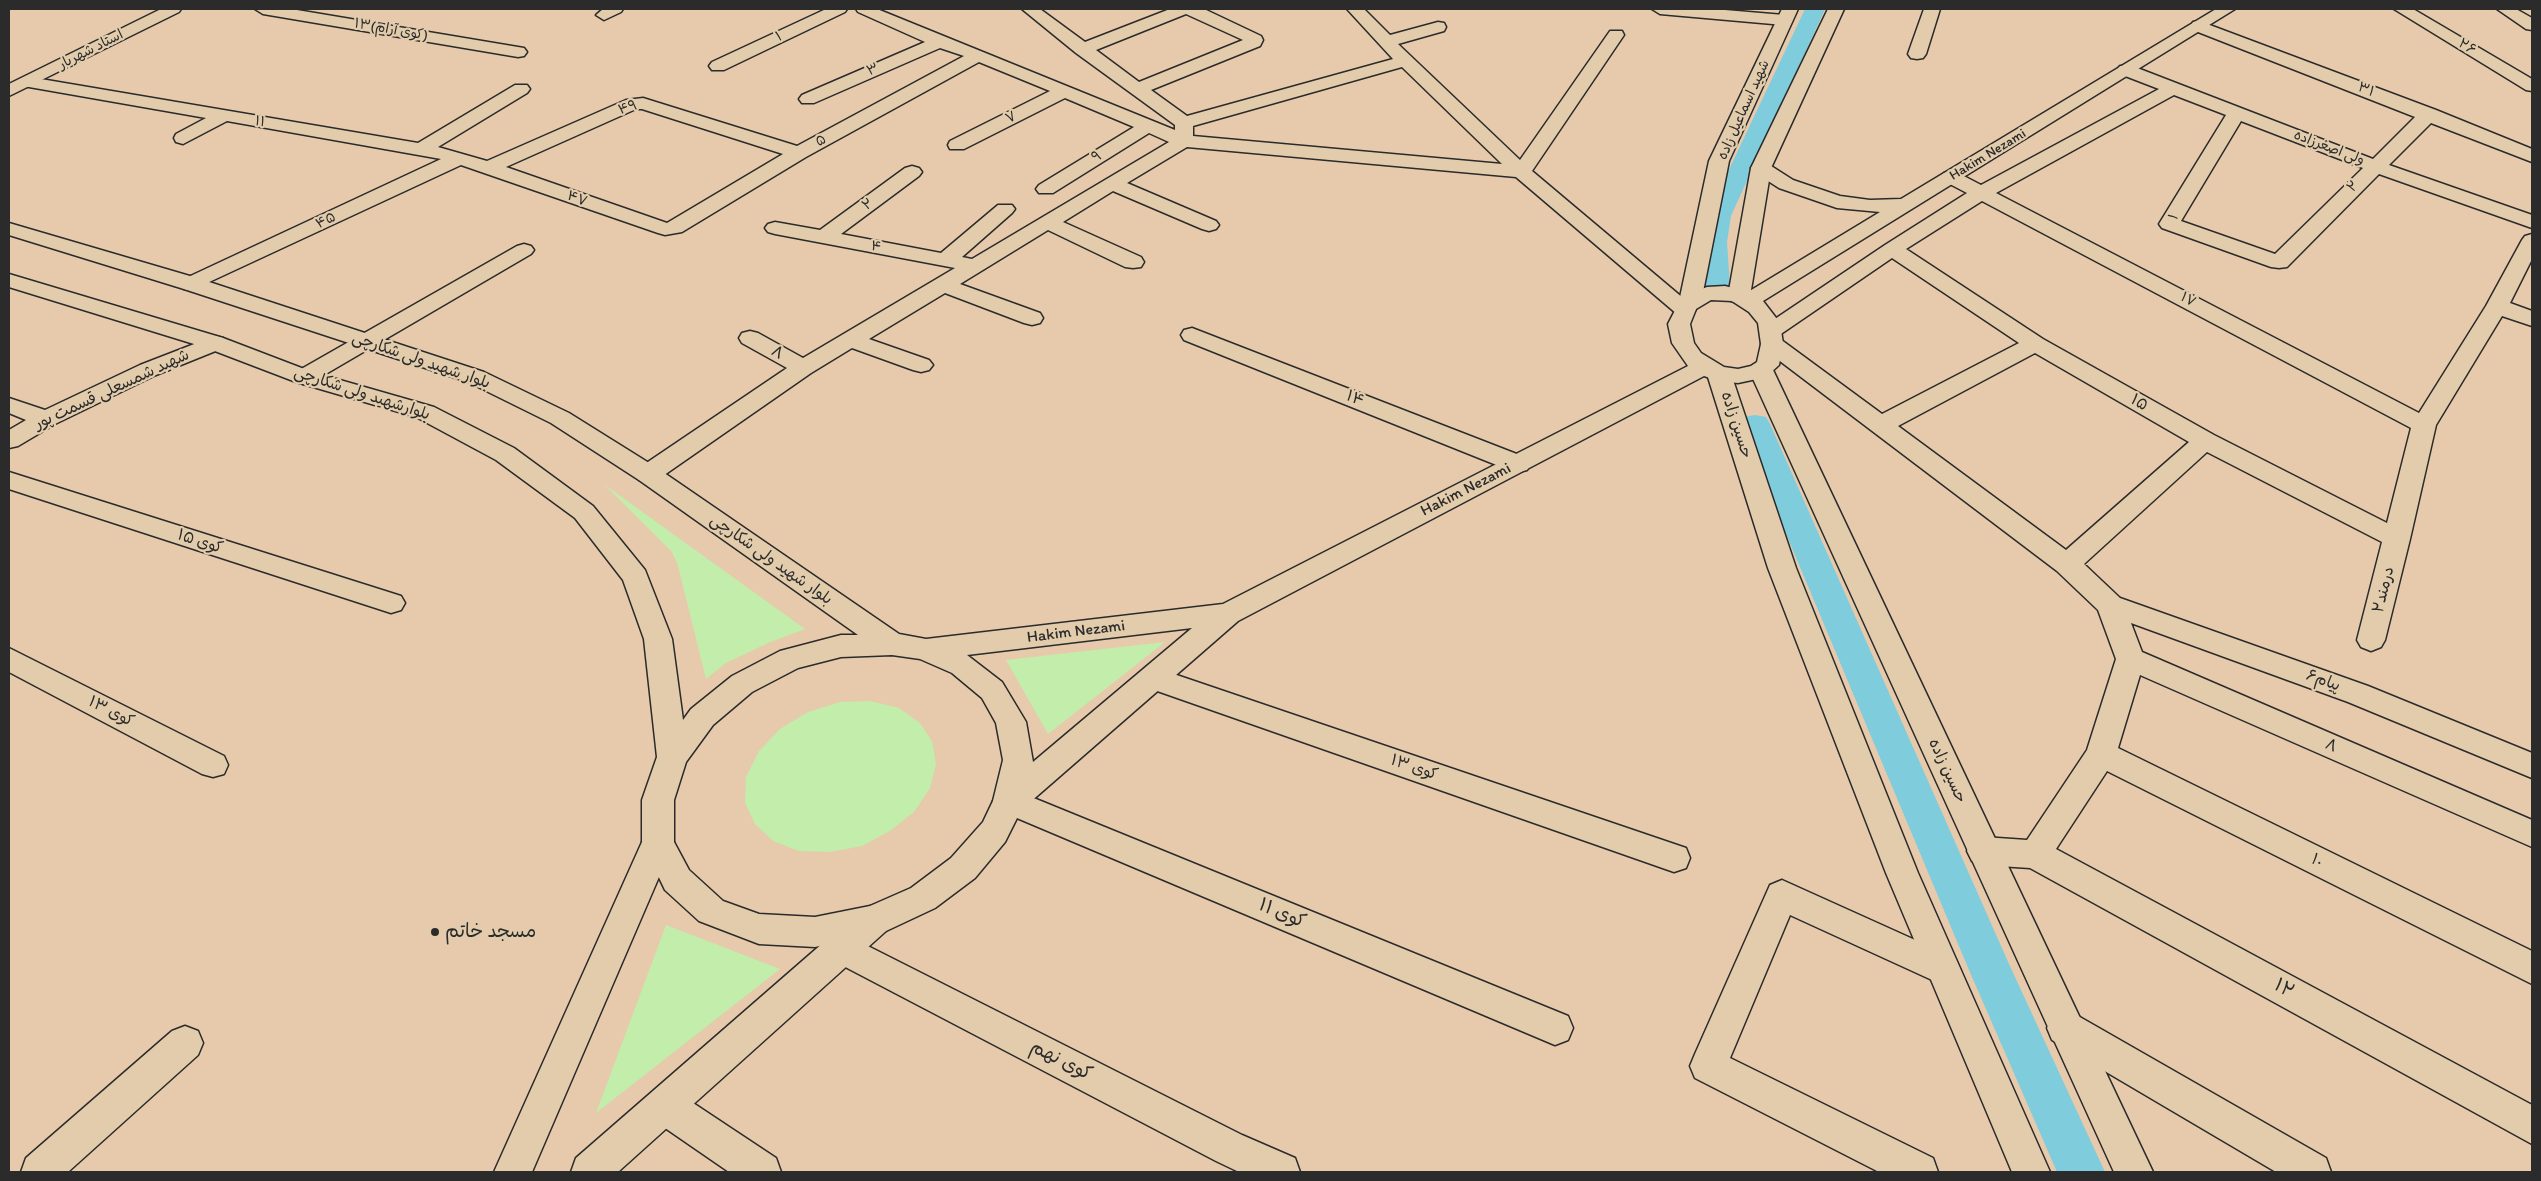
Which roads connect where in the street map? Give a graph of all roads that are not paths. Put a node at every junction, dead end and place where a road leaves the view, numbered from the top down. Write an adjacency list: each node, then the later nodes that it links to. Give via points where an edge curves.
1 (173, 9): 28 (street, استاد شهریار)
2 (263, 9): 22 (street, ۱۳(کوی آرام))
3 (839, 9): 26 (street, ۱)
4 (864, 9): 19 (street)
5 (1030, 9): 21 (street)
6 (1184, 9): 21 (street); 30 (street, via 1192,9 1252,37 1254,42)
7 (1355, 9): 20 (street)
8 (1660, 9): 14 (street)
9 (1836, 9): 49 (street)
10 (1932, 9): 24 (street)
11 (2227, 9): 16 (street, Hakim Nezami)
12 (2402, 9): 29 (street, ۲۶)
13 (2505, 9): 15 (street)
14 (1787, 15): 76 (street, شهید اسماعیل زاده, via 1719,161)
15 (2532, 25)
16 (2199, 26): 27 (street, Hakim Nezami); 37 (street, ۳۱)
17 (1438, 27): 20 (street)
18 (1616, 35): 51 (street)
19 (939, 42): 23 (street); 35 (street, ۳)
20 (1385, 42): 25 (street)
21 (1082, 49): 30 (street)
22 (518, 52)
23 (978, 54): 34 (street); 44 (street, ۵)
24 (1917, 54)
25 (1405, 61): 40 (street); 51 (street)
26 (718, 66)
27 (2126, 70): 31 (street, ولی اصغرزاده); 52 (street, Hakim Nezami)
28 (29, 82): 33 (street, استاد شهریار); 38 (street, ۱۱)
29 (2532, 86)
30 (1139, 88): 40 (street)
31 (2174, 88): 36 (street, ولی اصغرزاده); 55 (street)
32 (521, 89): 43 (street)
33 (9, 91)
34 (1065, 91): 39 (street); 42 (street, ۷)
35 (808, 99)
36 (2237, 112): 47 (street, ولی اصغرزاده); 70 (street, ۱, via 2169,224)
37 (2429, 114): 45 (street, ۳۱); 47 (street, ۲)
38 (223, 116): 41 (street); 43 (street, ۱۱)
39 (1148, 126): 40 (street); 54 (street, ۹)
40 (1184, 132): 51 (street); 53 (street)
41 (183, 138)
42 (957, 145)
43 (421, 149): 46 (street, ۱۱)
44 (799, 153): 48 (street, ۴۹, via 643,103 632,104); 63 (street, ۵, via 675,228)
45 (2532, 156)
46 (460, 158): 48 (street, ۱۱); 73 (street, ۴۵)
47 (2374, 166): 58 (street, ولی اصغرزاده); 70 (street, ۲)
48 (490, 167): 63 (street, ۴۷)
49 (1761, 168): 56 (street, via 1786,184 1837,202 1870,206); 75 (street)
50 (912, 172): 64 (street, ۲)
51 (1521, 172): 76 (street)
52 (1951, 177): 55 (street, ۱۷); 56 (street, Hakim Nezami)
53 (1113, 184): 59 (street); 60 (street)
54 (1046, 189)
55 (1983, 192): 66 (street); 94 (street, ۱۷)
56 (1905, 205): 75 (street, Hakim Nezami)
57 (1005, 209): 68 (street)
58 (2532, 222)
59 (1048, 223): 69 (street); 71 (street)
60 (1209, 225)
61 (775, 228): 64 (street, ۴)
62 (9, 229): 73 (street, بلوار شهید ولی شکارچی)
63 (665, 229)
64 (824, 237): 68 (street, ۴)
65 (2532, 240): 77 (street)
66 (1892, 249): 85 (street, ۱۵); 86 (street)
67 (524, 250): 83 (street)
68 (944, 260): 71 (street, ۴)
69 (1133, 262)
70 (2279, 262)
71 (977, 266): 74 (street)
72 (9, 280): 84 (street, بلوارشهید ولی شکارچی)
73 (192, 284): 83 (street, بلوار شهید ولی شکارچی)
74 (944, 285): 78 (street); 82 (street)
75 (1744, 299): 76 (street, via 1725,293 1707,294); 86 (street, via 1764,314 1770,323)
76 (1688, 305): 89 (street, via 1679,324 1681,336 1688,351)
77 (2497, 306): 79 (street); 94 (street, درمند۲)
78 (1032, 318)
79 (2532, 319)
80 (1192, 335): 97 (street, ۱۴)
81 (750, 338): 88 (street, ۸)
82 (852, 340): 87 (street); 88 (street)
83 (366, 341): 90 (street); 98 (street, بلوار شهید ولی شکارچی, via 476,378 560,418)
84 (215, 343): 90 (street, بلوارشهید ولی شکارچی); 92 (street, شهید شمسعلی قسمت پور, via 148,370)
85 (2035, 344): 93 (street); 96 (street, ۱۵)
86 (1768, 349): 89 (street, via 1745,376); 93 (street); 118 (street, حسین زاده)
87 (921, 365)
88 (803, 368): 98 (street)
89 (1711, 371): 97 (street, Hakim Nezami); 124 (street, حسین زاده, via 1782,568)
90 (304, 377): 112 (street, بلوارشهید ولی شکارچی, via 426,412 505,454 584,512 635,577 658,639)
91 (9, 405): 92 (street)
92 (46, 419): 95 (street, شهید شمسعلی قسمت پور)
93 (1881, 424): 101 (street)
94 (2424, 425): 100 (street, درمند۲)
95 (9, 440)
96 (2205, 441): 100 (street, ۱۵); 101 (street)
97 (1518, 464): 104 (street, Hakim Nezami)
98 (648, 474): 106 (street, بلوار شهید ولی شکارچی)
99 (9, 480): 102 (street, کوی ۱۵)
100 (2397, 539): 105 (street, درمند۲)
101 (2067, 564): 103 (street)
102 (391, 603)
103 (2110, 605): 109 (street); 114 (street, ۶پیام, via 2358,694)
104 (1228, 614): 107 (street, Hakim Nezami); 110 (street, Hakim Nezami)
105 (2372, 640)
106 (892, 644): 107 (street); 112 (street, via 841,646 790,659 750,680 702,717)
107 (924, 650): 115 (street, via 962,665 992,690 1011,722 1018,760)
108 (9, 659): 113 (street, کوی ۱۳)
109 (2130, 659): 111 (street); 116 (street, ۸)
110 (1153, 678): 115 (street, Hakim Nezami); 120 (street, کوی ۱۳)
111 (2101, 754): 119 (street); 123 (street, ۱۰)
112 (672, 758): 117 (street, via 658,800)
113 (213, 765)
114 (2532, 766)
115 (1009, 801): 121 (street, via 994,832 963,868 923,898); 125 (street, کوی ۱۱)
116 (2532, 834)
117 (658, 842): 121 (street, via 676,880 711,911 759,928 815,932); 131 (street)
118 (1984, 851): 119 (street); 126 (street, حسین زاده)
119 (2035, 854): 129 (street, ۱۲)
120 (1674, 858)
121 (874, 920): 122 (street)
122 (842, 948): 128 (street); 134 (street, کوی نهم)
123 (2532, 968)
124 (1943, 969): 135 (street, via 1782,895 1708,1066); 136 (street, حسین زاده)
125 (1555, 1028)
126 (2065, 1028): 137 (street, حسین زاده); 138 (street)
127 (185, 1044): 130 (street)
128 (664, 1106): 132 (street); 133 (street)
129 (2532, 1125)
130 (40, 1172)
131 (512, 1172)
132 (590, 1172)
133 (762, 1172)
134 (1281, 1172)
135 (1920, 1172)
136 (2031, 1172)
137 (2134, 1172)
138 (2312, 1172)

